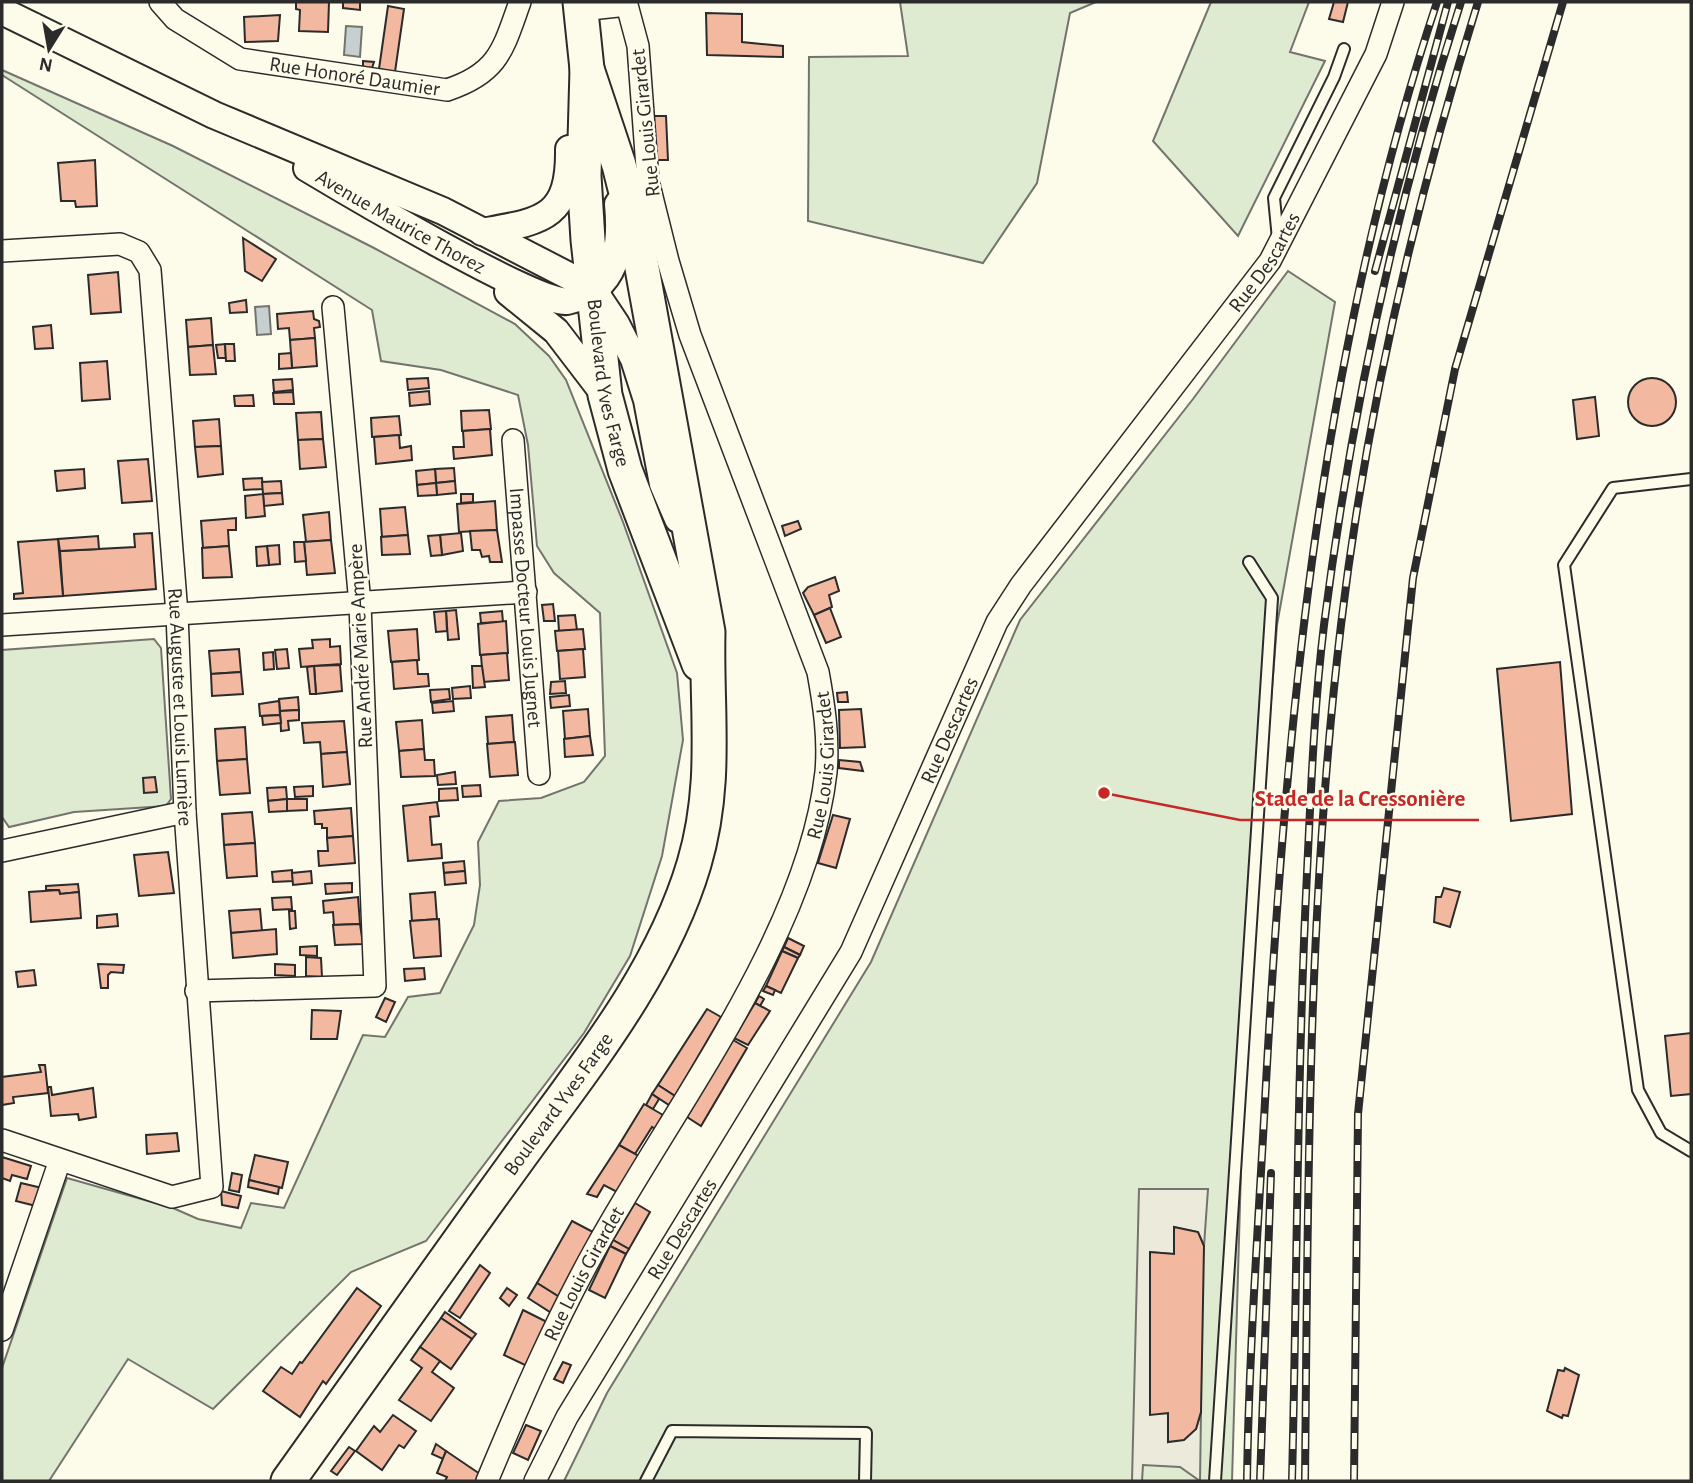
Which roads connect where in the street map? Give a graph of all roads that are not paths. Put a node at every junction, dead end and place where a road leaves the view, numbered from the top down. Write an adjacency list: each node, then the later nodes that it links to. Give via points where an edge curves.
1 (160, 2): 2 (street, Rue Honoré Daumier, via 175,19 240,60 447,90 472,82 501,55)
2 (520, 2)
3 (1393, 2): 12 (street, Rue Descartes, via 1376,54)
4 (580, 6): 7 (main road, Boulevard Yves Farge); 35 (street, Rue Louis Girardet, via 627,5 638,46 648,181 668,261 690,335 818,672 826,720 826,772 800,877 782,919 739,1004 596,1247)
5 (2, 11): 8 (street, Avenue Maurice Thorez)
6 (1344, 49): 12 (lane, via 1274,198)
7 (587, 69): 9 (main road, Boulevard Yves Farge); 10 (street, via 569,138 569,174 562,200 536,222); 14 (main road, Boulevard Yves Farge, via 584,176)
8 (215, 115): 10 (street, Avenue Maurice Thorez); 11 (street, Avenue Maurice Thorez)
9 (611, 143): 14 (street, Avenue Maurice Thorez, via 621,233 612,270); 19 (main road, Boulevard Yves Farge, via 634,224)
10 (482, 232): 14 (street, Avenue Maurice Thorez)
11 (419, 233): 14 (street, Avenue Maurice Thorez, via 547,299 566,302); 16 (street, via 515,297 556,331)
12 (1279, 246): 36 (street, Rue Descartes, via 997,622 851,953 567,1417)
13 (2, 251): 23 (street, Rue Auguste et Louis Lumière, via 120,244 139,252 150,270)
14 (592, 288): 16 (main road, Boulevard Yves Farge); 19 (street, Avenue Maurice Thorez, via 634,359 648,400 663,484)
15 (333, 307): 22 (street, Rue André Marie Ampère)
16 (605, 395): 25 (main road, Boulevard Yves Farge, via 625,470)
17 (513, 440): 21 (street, Impasse Docteur Louis Jugnet)
18 (1691, 479): 31 (lane, via 1613,488 1564,565 1638,1090 1661,1133)
19 (692, 553): 25 (main road, Boulevard Yves Farge, via 708,632)
20 (1249, 562): 39 (lane, via 1272,598)
21 (526, 592): 22 (street); 26 (street, Impasse Docteur Louis Jugnet)
22 (360, 604): 23 (street); 29 (street, Rue André Marie Ampère, via 375,986)
23 (177, 614): 24 (street); 27 (street, Rue Auguste et Louis Lumière)
24 (2, 625)
25 (707, 680): 34 (main road, Boulevard Yves Farge, via 711,738 703,823 694,863 654,959 572,1085)
26 (539, 774)
27 (185, 811): 28 (street); 29 (street, Rue Auguste et Louis Lumière)
28 (2, 852)
29 (196, 991): 32 (street, Rue Auguste et Louis Lumière, via 212,1187 172,1197)
30 (2, 1140): 32 (street)
31 (1691, 1151)
32 (60, 1160): 33 (street)
33 (2, 1330)
34 (288, 1481)
35 (487, 1481)
36 (535, 1481)
37 (646, 1481): 38 (lane, via 672,1431 866,1433)
38 (865, 1481)
39 (1215, 1481)

